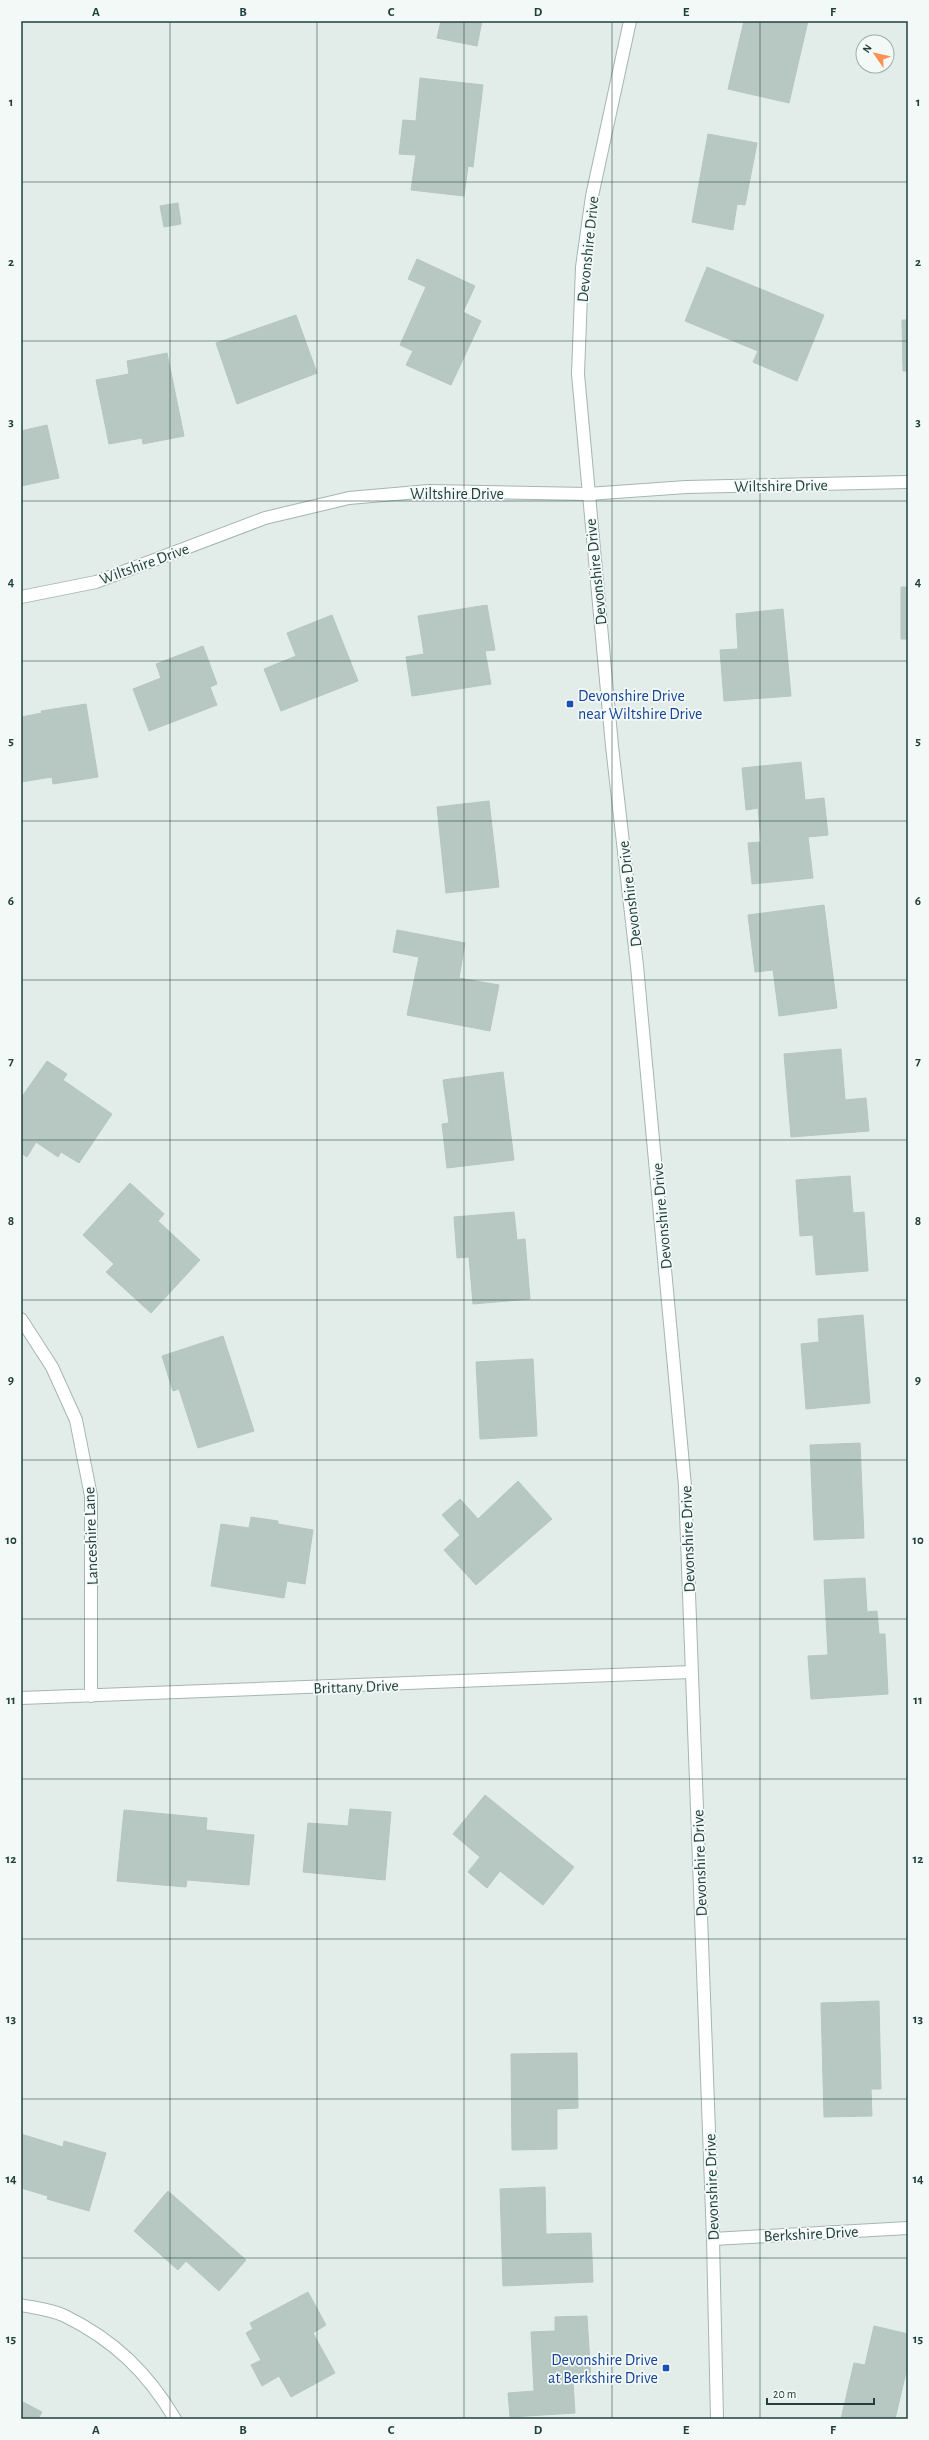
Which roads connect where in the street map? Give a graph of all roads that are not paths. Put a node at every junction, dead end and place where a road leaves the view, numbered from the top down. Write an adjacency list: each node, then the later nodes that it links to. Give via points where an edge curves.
1 (630, 21): 3 (street, Devonshire Drive, via 592,196 582,267 578,374)
2 (908, 482): 3 (street, Wiltshire Drive, via 686,487)
3 (588, 494): 4 (street, Wiltshire Drive, via 429,491 349,498 265,518 96,582); 6 (street, Devonshire Drive, via 612,746 637,966 685,1486)
4 (21, 597)
5 (21, 1319): 7 (street, Lanceshire Lane, via 52,1367 76,1420 91,1496)
6 (691, 1672): 7 (street, Brittany Drive); 10 (street, Devonshire Drive)
7 (91, 1696): 8 (street, Brittany Drive)
8 (21, 1698)
9 (908, 2228): 10 (street, Berkshire Drive)
10 (713, 2238): 13 (street, Devonshire Drive)
11 (21, 2305): 12 (street, via 64,2316 117,2347 159,2391)
12 (175, 2419)
13 (718, 2419)

